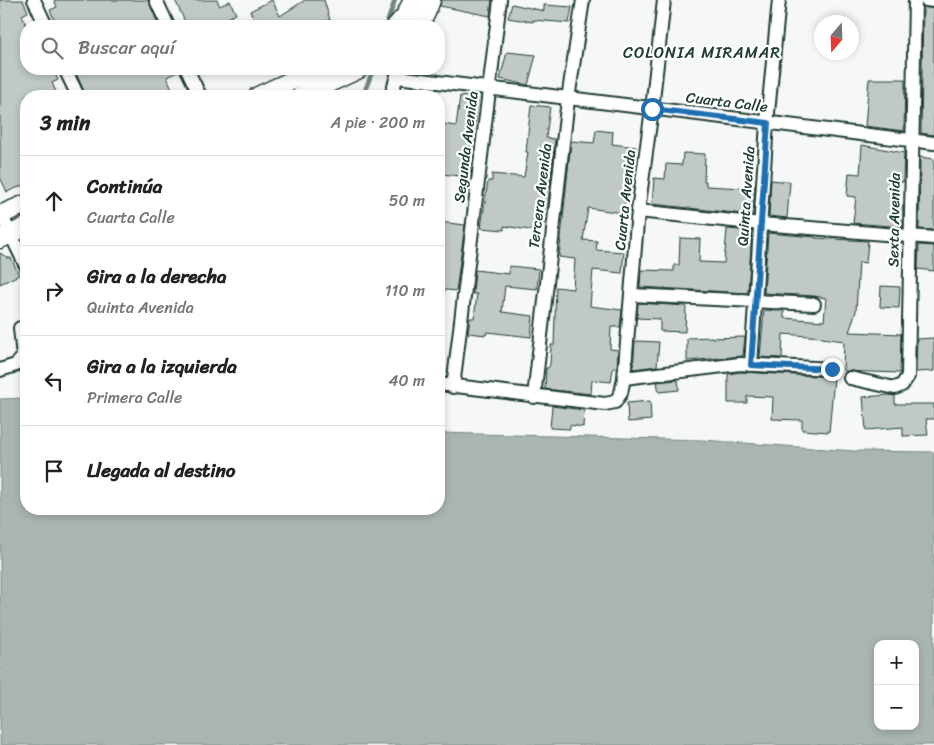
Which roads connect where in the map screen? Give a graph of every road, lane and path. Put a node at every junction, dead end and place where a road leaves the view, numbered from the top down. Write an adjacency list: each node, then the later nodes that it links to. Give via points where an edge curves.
1 (34, 0): 12 (street)
2 (156, 0): 13 (street)
3 (431, 0): 15 (street)
4 (500, 0): 22 (street, Segunda Avenida)
5 (582, 0): 28 (street, Tercera Avenida)
6 (664, 0): 29 (street, Cuarta Avenida)
7 (779, 0): 30 (street, Quinta Avenida)
8 (914, 0): 31 (street, Sexta Avenida)
9 (926, 0): 10 (street)
10 (934, 1)
11 (412, 2): 14 (street)
12 (43, 20)
13 (165, 20)
14 (401, 20)
15 (422, 20)
16 (68, 75): 23 (street)
17 (190, 75): 24 (street)
18 (304, 75): 25 (street)
19 (345, 75): 26 (street)
20 (397, 75): 27 (street)
21 (410, 75): 22 (street, Cuarta Calle)
22 (490, 89): 28 (street, Cuarta Calle); 51 (street, Segunda Avenida)
23 (75, 90)
24 (197, 90)
25 (271, 90)
26 (314, 90)
27 (393, 90)
28 (568, 99): 29 (street, Cuarta Calle); 52 (street, Tercera Avenida)
29 (652, 109): 30 (street, Cuarta Calle); 34 (street, Cuarta Avenida)
30 (768, 123): 31 (street, Cuarta Calle); 36 (street, Quinta Avenida)
31 (912, 141): 32 (street, Cuarta Calle); 38 (street, Sexta Avenida)
32 (934, 143)
33 (20, 206): 35 (street)
34 (638, 211): 36 (street); 41 (street, Cuarta Avenida)
35 (0, 214): 37 (street)
36 (761, 224): 38 (street); 42 (street, Quinta Avenida)
37 (12, 234): 40 (street)
38 (910, 236): 39 (street); 49 (street, Sexta Avenida, via 908,376 902,385 894,388)
39 (934, 238)
40 (20, 252)
41 (632, 296): 42 (street); 48 (street, Cuarta Avenida)
42 (755, 301): 43 (street); 45 (street, Quinta Avenida)
43 (814, 304)
44 (20, 361): 47 (street, via 16,366)
45 (751, 365): 46 (street); 48 (street)
46 (832, 369)
47 (0, 370)
48 (624, 378): 52 (street, Cuarta Avenida, via 615,402 605,404)
49 (850, 378)
50 (445, 385): 51 (street)
51 (453, 387): 52 (street)
52 (534, 397)

